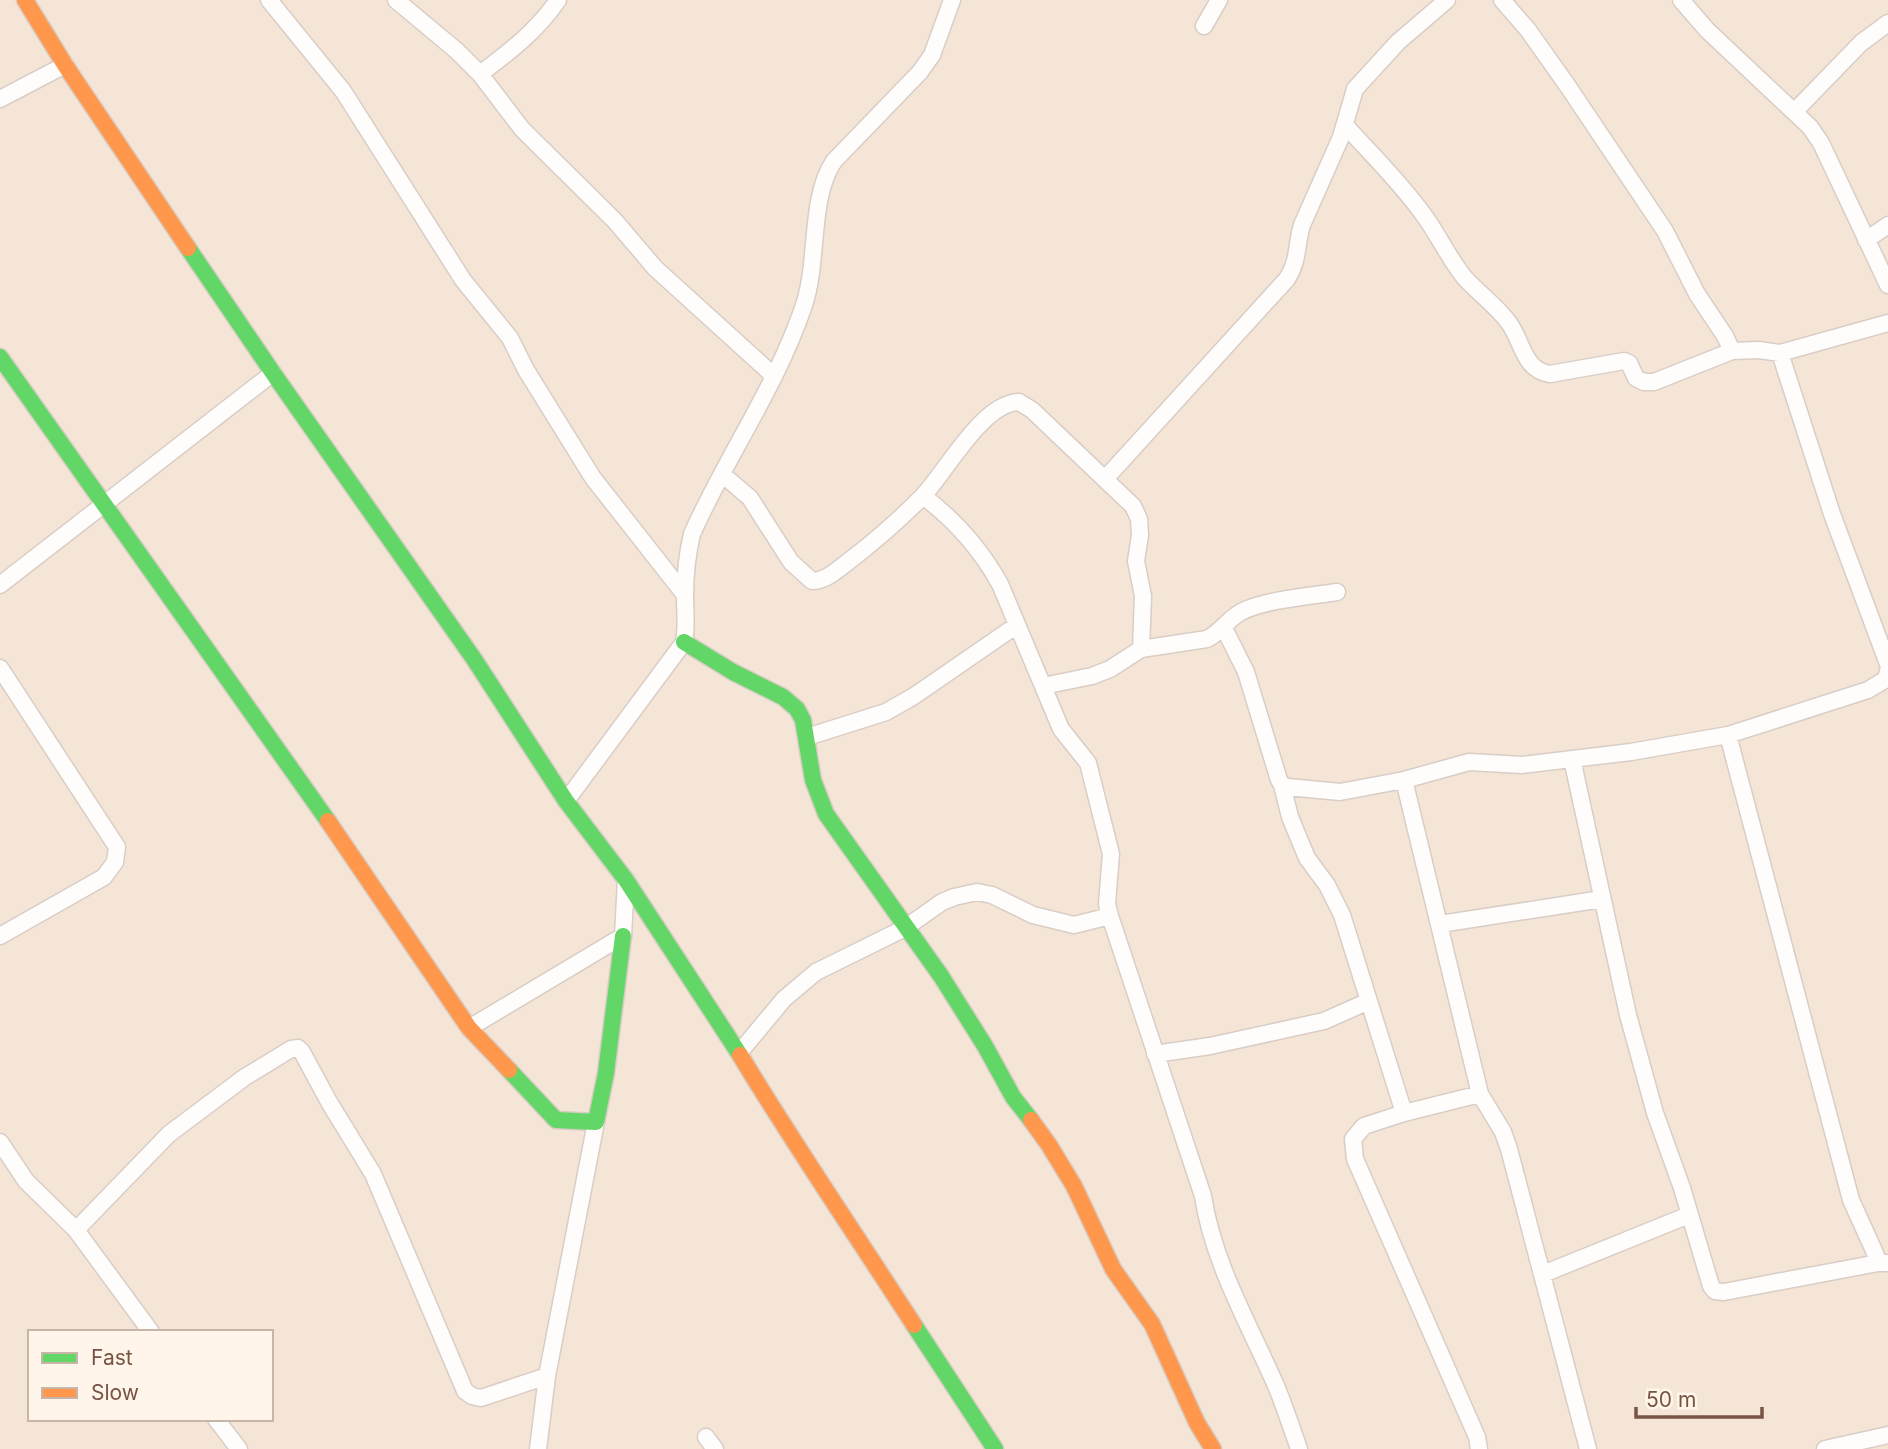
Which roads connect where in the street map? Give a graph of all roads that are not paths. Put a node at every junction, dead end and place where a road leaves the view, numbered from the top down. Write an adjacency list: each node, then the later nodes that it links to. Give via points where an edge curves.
1 (24, 0): 12 (street)
2 (269, 0): 32 (street, via 343,91 463,280 510,338 593,478)
3 (396, 0): 13 (street)
4 (558, 0): 13 (street, via 519,45)
5 (952, 0): 25 (street, via 932,55 920,72 826,173 809,291)
6 (1219, 0): 11 (street)
7 (1447, 0): 16 (street, via 1362,80 1351,98)
8 (1502, 0): 21 (street, via 1567,85 1665,231)
9 (1681, 0): 15 (street)
10 (1888, 23): 15 (street, via 1861,43)
11 (1204, 26)
12 (65, 65): 14 (street); 24 (street)
13 (480, 74): 25 (street, via 522,129 615,221 655,268)
14 (0, 99)
15 (1795, 111): 18 (street, via 1821,143)
16 (1345, 125): 21 (street, via 1421,212 1463,275 1504,316 1529,363 1539,372 1624,361 1636,378 1654,382); 27 (street, via 1302,225 1298,256 1287,279)
17 (1888, 225): 18 (street)
18 (1866, 240): 19 (street)
19 (1888, 285)
20 (1888, 323): 22 (street)
21 (1732, 351): 22 (street)
22 (1780, 353): 37 (street, via 1832,514)
23 (0, 357): 29 (street)
24 (272, 373): 29 (street); 46 (street, via 474,659)
25 (774, 376): 26 (street)
26 (722, 474): 28 (street, via 750,498 791,562 812,581 831,575 865,549); 32 (street, via 692,534)
27 (1105, 479): 28 (street, via 1032,410 1012,402 978,428); 36 (street, via 1133,506 1139,519 1136,561 1143,596)
28 (923, 496): 33 (street, via 976,546 1000,584)
29 (103, 505): 30 (street); 55 (street, via 302,783)
30 (0, 586)
31 (1337, 592): 34 (street, via 1254,607 1240,612)
32 (685, 595): 35 (street)
33 (1017, 625): 40 (street); 42 (street, via 886,712)
34 (1224, 628): 36 (street, via 1207,639); 45 (street, via 1246,672)
35 (684, 642): 42 (street, via 783,697 797,709); 46 (street)
36 (1141, 649): 40 (street, via 1101,672)
37 (1888, 664)
38 (0, 667): 52 (street, via 117,847 115,862 104,877)
39 (1888, 671): 41 (street, via 1886,679 1868,690)
40 (1044, 687): 49 (street, via 1062,729 1088,763 1111,854)
41 (1728, 735): 43 (street); 64 (street, via 1851,1200)
42 (807, 737): 51 (street, via 813,780 826,814)
43 (1572, 759): 44 (street, via 1504,766 1469,762); 48 (street)
44 (1404, 780): 45 (street, via 1340,792); 50 (street)
45 (1282, 785): 54 (street, via 1307,858 1342,915)
46 (566, 801): 47 (street)
47 (626, 880): 53 (street); 56 (street)
48 (1602, 899): 50 (street); 62 (street, via 1628,1015)
49 (1110, 916): 51 (street, via 1074,925 1033,915 977,892 942,902); 57 (street)
50 (1440, 924): 58 (street)
51 (905, 928): 56 (street, via 816,972 785,999); 73 (street, via 941,976 1013,1097 1074,1186 1113,1269 1152,1324)
52 (0, 936)
53 (622, 936): 55 (street); 60 (street, via 608,1062)
54 (1369, 1001): 57 (street, via 1324,1021); 59 (street)
55 (469, 1028): 60 (street, via 556,1120)
56 (739, 1053): 72 (street)
57 (1155, 1054): 74 (street, via 1203,1196 1207,1221)
58 (1480, 1094): 59 (street); 65 (street, via 1510,1149)
59 (1404, 1113): 75 (street, via 1364,1126 1353,1139 1355,1159)
60 (596, 1122): 67 (street)
61 (0, 1142): 63 (street, via 26,1181)
62 (1689, 1215): 64 (street, via 1715,1291); 65 (street)
63 (76, 1230): 66 (street); 67 (street, via 169,1133 245,1077 298,1048 373,1174 465,1391 481,1398)
64 (1883, 1264)
65 (1542, 1274): 76 (street)
66 (150, 1330)
67 (547, 1376): 71 (street)
68 (218, 1421): 70 (street)
69 (1888, 1435): 77 (street)
70 (239, 1449)
71 (538, 1449)
72 (995, 1449)
73 (1213, 1449)
74 (1299, 1449)
75 (1479, 1449)
76 (1588, 1449)
77 (1825, 1449)

